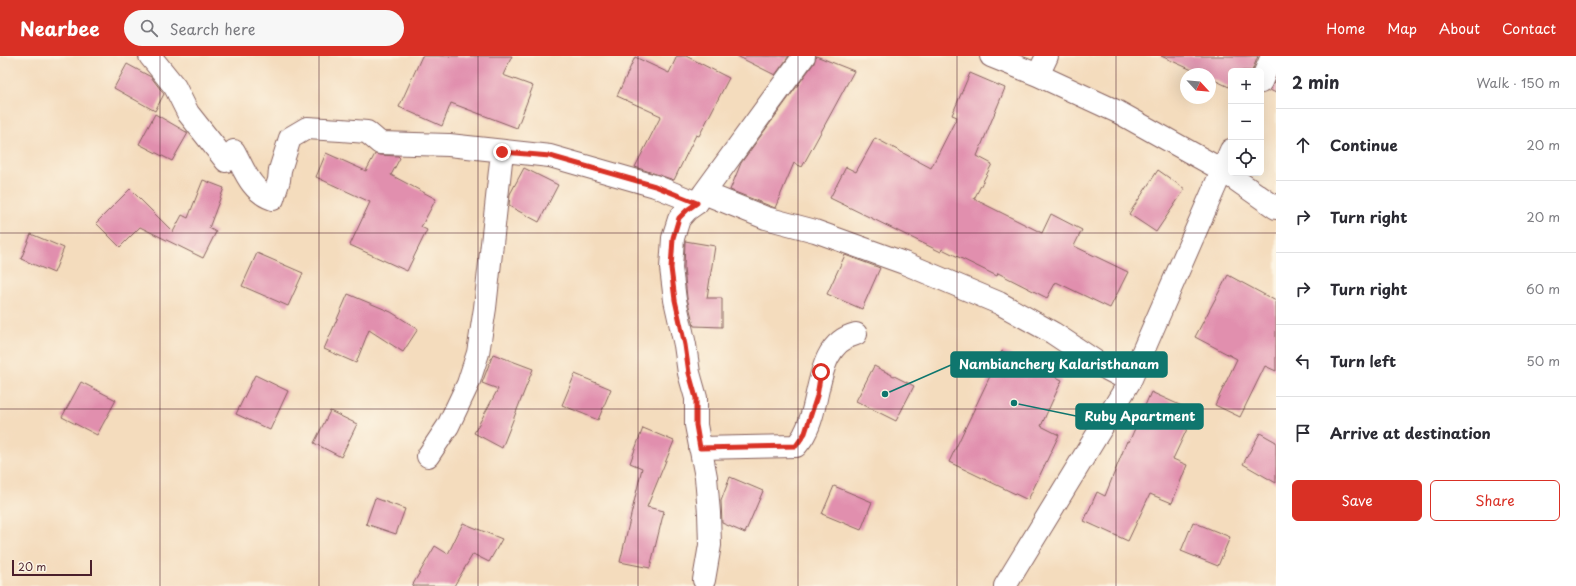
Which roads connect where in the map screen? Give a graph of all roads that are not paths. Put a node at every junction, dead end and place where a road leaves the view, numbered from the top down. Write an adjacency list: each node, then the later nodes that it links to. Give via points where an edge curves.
1 (150, 56): 7 (street, via 175,88 188,113 226,161 234,151 251,184 264,196 272,199 290,138 307,128 367,132 380,143 449,145)
2 (804, 56): 10 (street)
3 (991, 56): 5 (street)
4 (1272, 56): 6 (street)
5 (1043, 65): 9 (street, via 1118,112)
6 (1264, 75)
7 (502, 152): 10 (street, via 550,156); 15 (street, via 478,353 468,384 448,426)
8 (1228, 157): 9 (street)
9 (1222, 170): 11 (street); 13 (street)
10 (700, 198): 13 (street, via 815,231 904,263 999,303 1053,333 1107,370); 14 (street, via 679,218 673,238 671,268 689,373 696,398 696,425)
11 (1276, 208)
12 (856, 334): 14 (street, via 849,335 835,345 829,355 821,372 817,396 805,433 796,446)
13 (1130, 381): 17 (street)
14 (700, 448): 16 (street, via 706,477 710,545)
15 (428, 456)
16 (704, 580)
17 (1005, 586)

